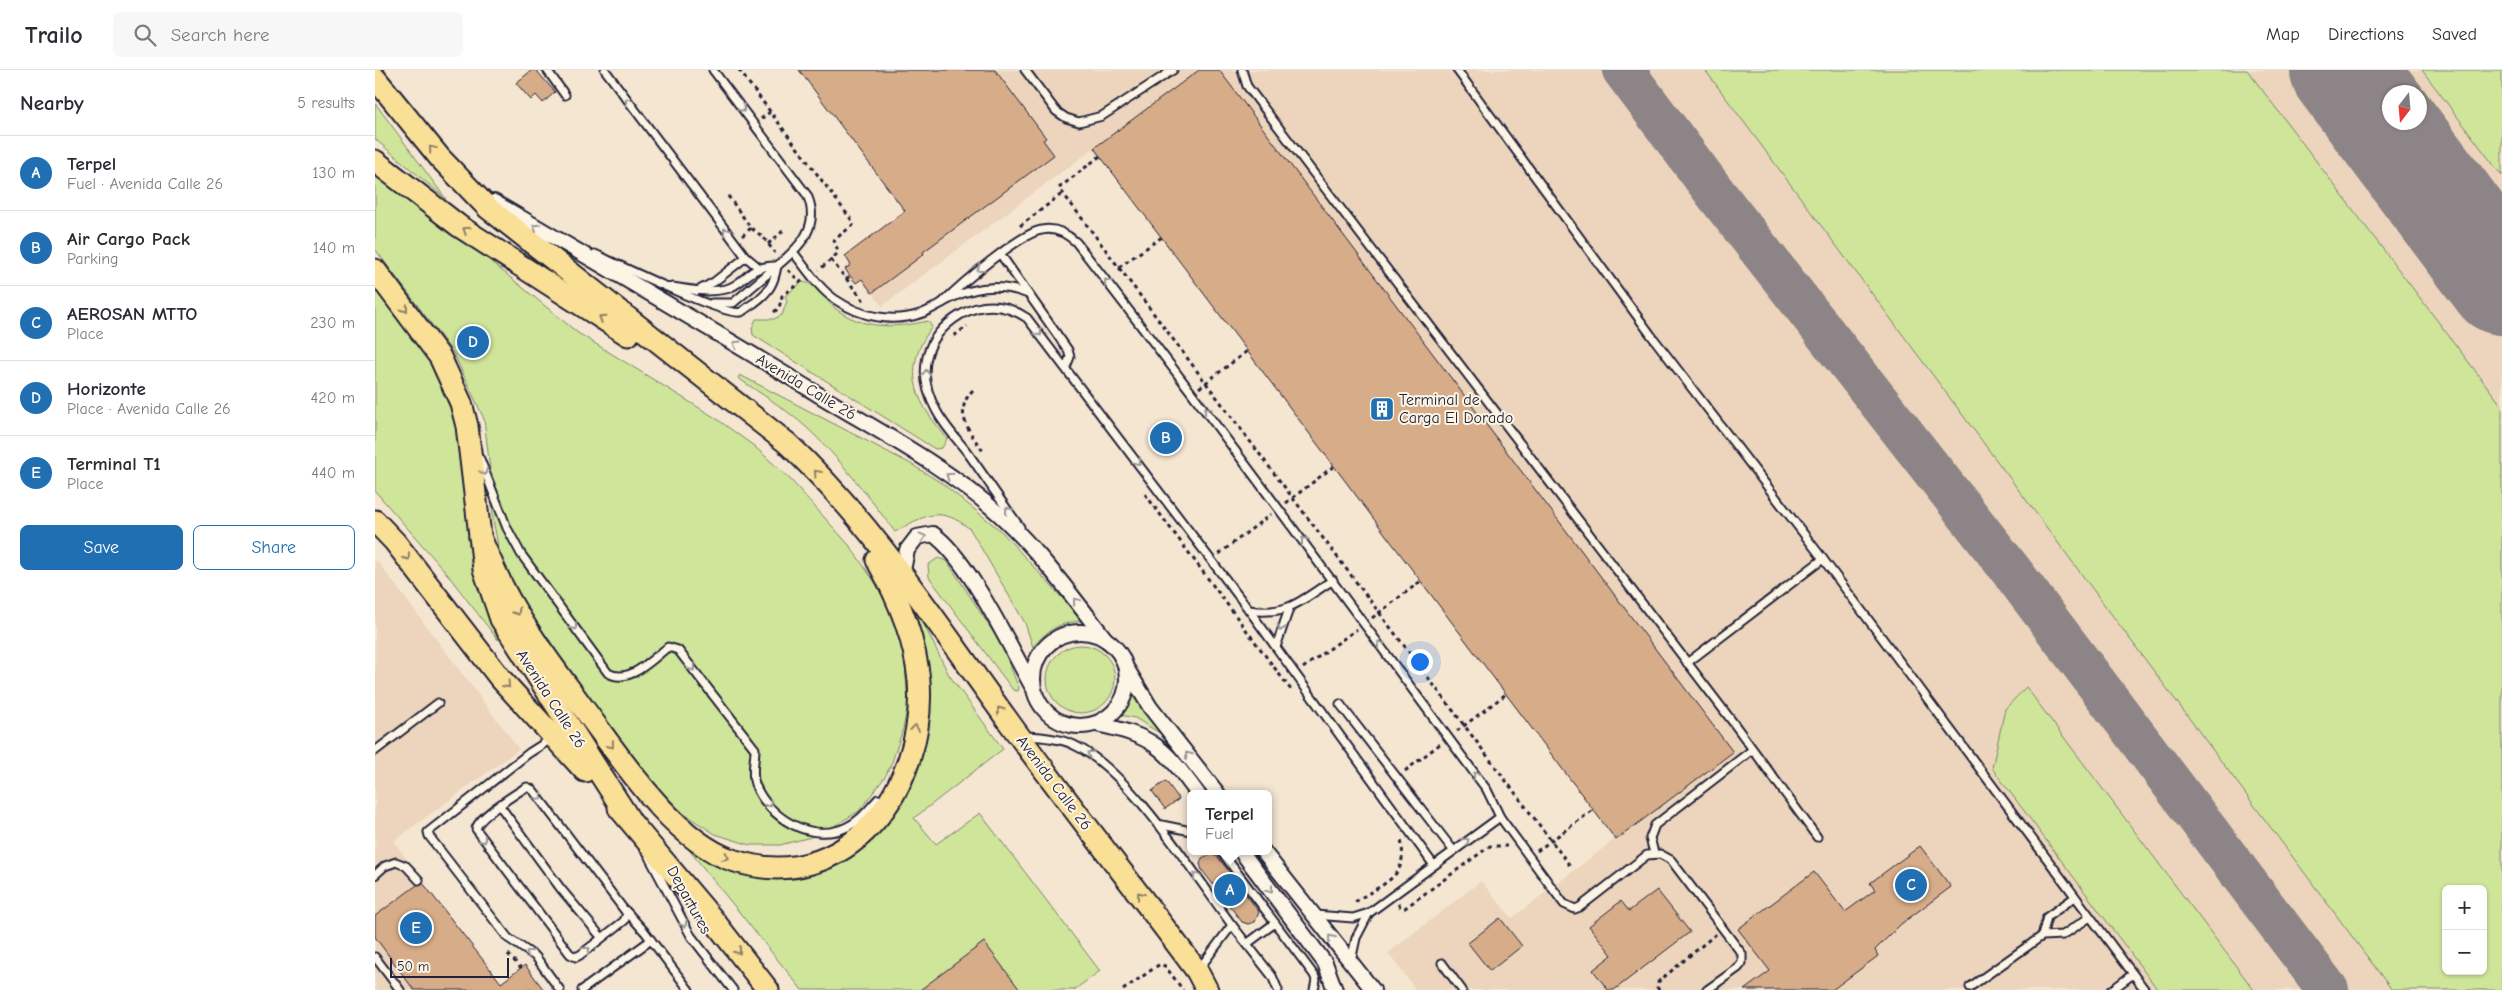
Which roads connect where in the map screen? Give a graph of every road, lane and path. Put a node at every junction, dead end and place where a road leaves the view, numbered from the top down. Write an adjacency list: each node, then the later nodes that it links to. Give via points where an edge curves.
1 (547, 70): 10 (lane)
2 (605, 70): 21 (lane, one-way to 2)
3 (713, 70): 19 (lane, one-way to 19, via 811,204 809,230)
4 (739, 70): 22 (path, via 853,222 834,240 837,252)
5 (1025, 70): 6 (lane, via 1056,111 1079,122 1102,116)
6 (1173, 70)
7 (1243, 70): 68 (lane, via 1247,86)
8 (1457, 70): 55 (lane, via 1651,335)
9 (375, 78): 13 (main road, Avenida Calle 26, one-way to 9, via 412,126)
10 (565, 94)
11 (1100, 156): 25 (path, via 1059,188)
12 (375, 161): 45 (main road, Avenida Calle 26, one-way to 12, via 459,226)
13 (465, 185): 16 (street, Avenida Calle 26, one-way to 13); 45 (main road, Avenida Calle 26, via 504,222)
14 (728, 196): 18 (path, via 751,228)
15 (783, 231): 18 (path)
16 (553, 237): 31 (lane); 57 (street, Avenida Calle 26, one-way to 16, via 1000,515 916,453)
17 (1161, 237): 25 (path)
18 (768, 244): 23 (path)
19 (793, 252): 23 (lane); 27 (lane)
20 (1001, 255): 33 (lane); 35 (lane, one-way to 35, via 964,281); 44 (lane, one-way to 20, via 1077,242 1068,235 1059,231 1032,232)
21 (746, 257): 24 (lane); 32 (lane, via 714,282)
22 (831, 260): 27 (path); 29 (path)
23 (779, 264): 24 (lane); 30 (path); 34 (lane, via 733,303); 34 (lane, via 769,290 741,312)
24 (759, 267): 32 (lane, via 725,289)
25 (1119, 267): 42 (path)
26 (375, 270): 46 (main road, Avenida Calle 26, one-way to 46, via 439,357 461,402)
27 (812, 275): 30 (path); 37 (lane, via 835,300)
28 (850, 276): 29 (path)
29 (846, 279): 37 (path, via 868,306)
30 (799, 281): 36 (path, via 782,296)
31 (672, 287): 32 (lane); 34 (lane)
32 (696, 291)
33 (1028, 294): 35 (lane, via 1008,288 987,287 963,292); 41 (lane, via 1068,350)
34 (699, 302)
35 (943, 302): 37 (lane, via 907,317)
36 (775, 312)
37 (870, 315)
38 (973, 323): 39 (path)
39 (953, 336)
40 (1247, 351): 42 (path)
41 (1066, 367): 56 (lane, one-way to 56); 57 (lane, one-way to 41, via 937,412 925,370 934,337 967,311 987,306 1005,307 1027,318)
42 (1207, 382): 44 (path); 50 (path)
43 (973, 390): 47 (path, via 965,404 963,420 965,428)
44 (1193, 392): 51 (lane, one-way to 44)
45 (746, 411): 52 (main road, Avenida Calle 26, one-way to 45, via 802,457)
46 (467, 426): 54 (main road, Avenida Calle 26); 81 (lane, one-way to 81, via 503,519 521,554 608,673 617,678 627,678 668,647 678,650 755,749 755,782 761,795 789,823 802,830 816,832 847,827 862,817)
47 (983, 451)
48 (1334, 466): 50 (path)
49 (1141, 490): 58 (path)
50 (1293, 497): 51 (path); 64 (path)
51 (1279, 508): 56 (path); 60 (lane, one-way to 51)
52 (849, 510): 59 (main road, Avenida Calle 26); 81 (main road, one-way to 52, via 915,733 919,682 913,649 891,584)
53 (375, 521): 78 (main road, Avenida Calle 26, one-way to 78, via 395,542 500,678)
54 (480, 538): 81 (main road, one-way to 81, via 510,600 584,708 661,808 709,848 732,860 790,867 842,851 860,838 888,806); 87 (main road, Avenida Calle 26, via 488,584 501,619)
55 (1823, 559): 68 (lane); 105 (lane)
56 (1212, 560): 58 (path); 63 (lane)
57 (1047, 564): 66 (street, Avenida Calle 26, one-way to 57)
58 (1200, 568): 71 (path)
59 (902, 576): 72 (street, one-way to 72, via 907,550 917,537 933,534 949,546); 77 (main road, Avenida Calle 26, one-way to 59)
60 (1333, 580): 62 (lane); 65 (lane)
61 (1421, 581): 64 (path)
62 (1289, 609): 63 (lane); 67 (lane, one-way to 67)
63 (1249, 610): 67 (lane)
64 (1379, 612): 65 (path); 92 (path)
65 (1364, 623): 70 (path); 86 (lane, one-way to 65, via 1487,790)
66 (1106, 640): 69 (street, via 1118,651); 72 (street, via 1083,632 1060,636 1037,658 1032,673)
67 (1276, 647): 70 (lane)
68 (1687, 663): 80 (lane)
69 (1125, 666): 76 (street, via 1125,694 1109,717); 83 (street, one-way to 69, via 1150,707)
70 (1295, 674): 71 (path); 99 (lane)
71 (1285, 682): 73 (path)
72 (1033, 689): 76 (street, via 1039,704 1064,724 1080,727)
73 (1296, 697)
74 (438, 703): 79 (lane)
75 (1340, 704): 93 (lane)
76 (1097, 724): 82 (street, via 1134,732 1148,739 1175,762)
77 (1018, 735): 88 (lane, one-way to 77, via 1103,762 1073,744); 123 (main road, Avenida Calle 26, one-way to 77)
78 (554, 737): 87 (main road, Avenida Calle 26); 127 (lane, one-way to 78, via 536,957 508,938 428,832)
79 (375, 750)
80 (1752, 750): 91 (lane); 94 (lane, via 1655,825 1649,838)
81 (909, 760)
82 (1195, 790)
83 (1215, 790)
84 (500, 806): 107 (lane, one-way to 107, via 523,788 533,790); 115 (lane); 115 (lane, one-way to 115, via 478,822 477,832 570,954 576,957)
85 (1593, 810): 92 (path)
86 (1499, 817): 93 (lane, one-way to 86); 98 (lane)
87 (629, 819): 130 (lane, Departures, one-way to 130, via 691,936); 131 (main road, Avenida Calle 26, one-way to 131)
88 (1157, 824): 89 (lane); 112 (lane, one-way to 88)
89 (1187, 830)
90 (1397, 833): 103 (path, via 1403,850 1401,868 1398,874)
91 (1817, 837)
92 (1551, 840): 98 (path); 100 (path)
93 (1453, 850): 99 (lane)
94 (1654, 853): 98 (lane, via 1640,859 1575,909 1564,904); 113 (lane, via 1671,860)
95 (1224, 855): 111 (lane)
96 (1244, 855): 138 (street, one-way to 138, via 1325,963)
97 (1266, 855): 109 (street)
98 (1529, 856): 104 (path, via 1523,857 1515,848 1506,845 1490,846 1405,908 1401,908)
99 (1433, 864): 104 (lane)
100 (1571, 867)
101 (375, 875): 102 (lane, via 396,862 406,866)
102 (419, 880)
103 (1382, 884): 104 (path); 106 (path)
104 (1392, 896): 108 (lane)
105 (2075, 897): 110 (lane); 114 (lane, via 2047,917)
106 (1355, 902)
107 (625, 911): 115 (lane, via 624,921); 116 (lane)
108 (1372, 911): 109 (lane, via 1343,919); 121 (lane, via 1356,938)
109 (1313, 914): 121 (street, one-way to 109)
110 (2090, 916): 114 (lane, via 2063,935); 124 (lane)
111 (1275, 923): 117 (lane); 137 (lane, via 1314,975)
112 (1232, 925): 117 (lane); 123 (lane)
113 (1722, 929): 141 (path, via 1658,982); 142 (lane, via 1742,954 1741,963)
114 (2042, 936): 125 (lane)
115 (602, 938)
116 (651, 940): 128 (lane); 129 (lane)
117 (1248, 943): 136 (lane)
118 (508, 954): 122 (path)
119 (375, 957): 126 (lane)
120 (1442, 963): 140 (lane)
121 (1351, 964): 139 (street)
122 (521, 968)
123 (1197, 971): 134 (main road, Avenida Calle 26); 135 (street)
124 (2133, 974): 143 (lane); 144 (lane)
125 (1970, 988)
126 (400, 990)
127 (560, 990)
128 (583, 990)
129 (689, 990)
130 (733, 990)
131 (768, 990)
132 (1123, 990): 133 (path, via 1160,964)
133 (1183, 990)
134 (1207, 990)
135 (1211, 990)
136 (1278, 990)
137 (1315, 990)
138 (1335, 990)
139 (1373, 990)
140 (1463, 990)
141 (1659, 990)
142 (1707, 990)
143 (2112, 990)
144 (2145, 990)

